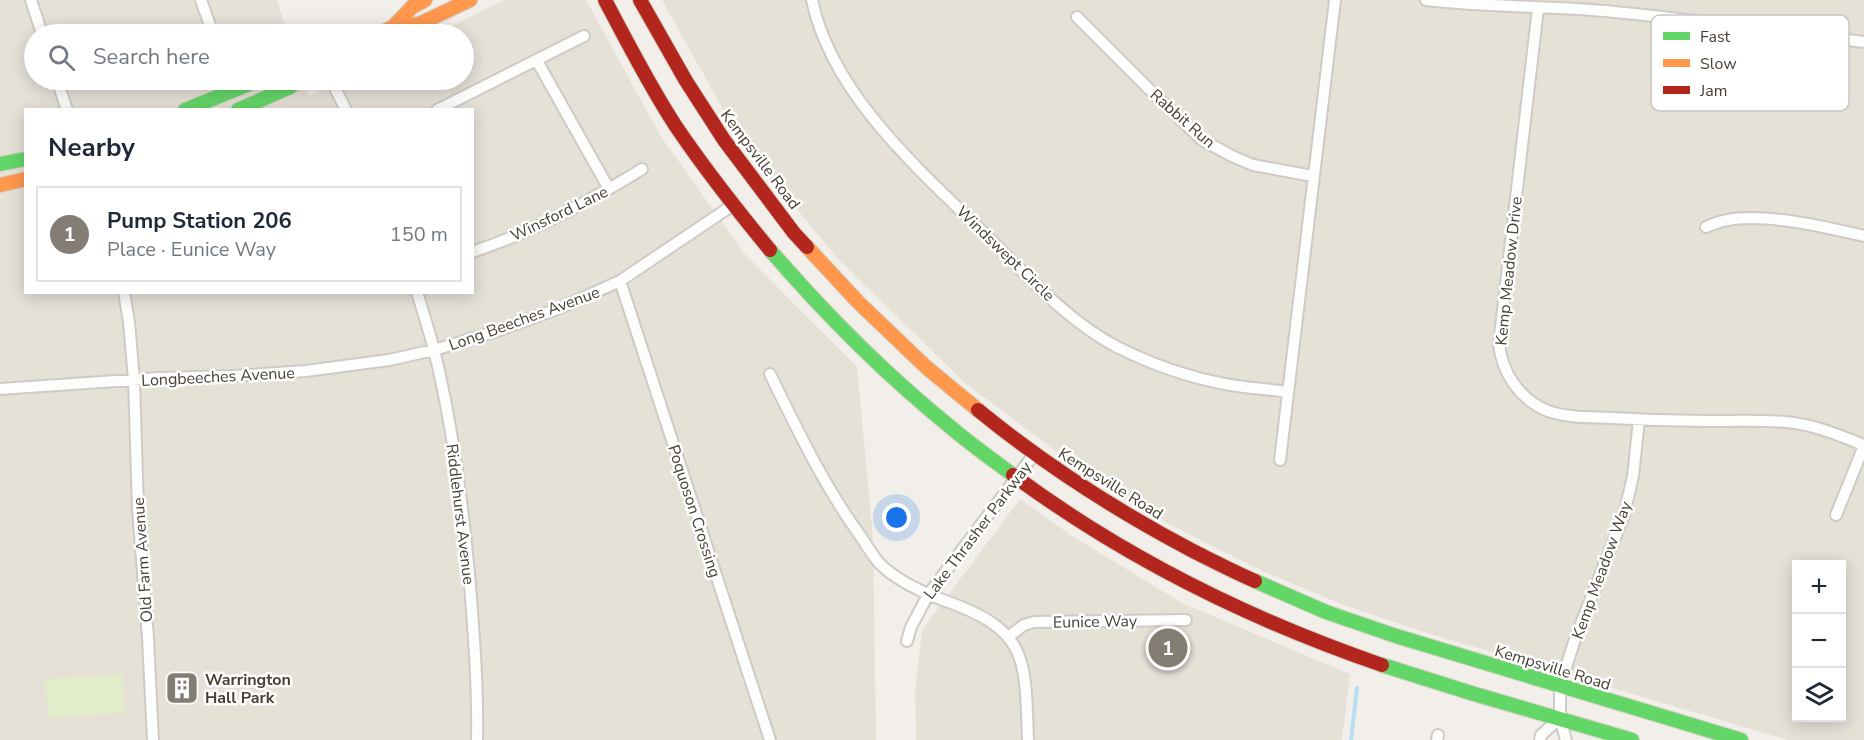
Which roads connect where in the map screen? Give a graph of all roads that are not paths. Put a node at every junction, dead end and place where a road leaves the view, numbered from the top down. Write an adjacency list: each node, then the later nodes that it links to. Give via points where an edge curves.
1 (31, 0): 13 (street)
2 (201, 0): 14 (street)
3 (424, 0): 15 (main road)
4 (470, 0): 16 (main road)
5 (605, 0): 37 (main road, via 674,123)
6 (640, 0): 51 (main road, Kempsville Road, via 681,75 737,159 800,238 902,344 979,411)
7 (812, 0): 48 (street, Windswept Circle, via 834,60 878,126 1036,285 1072,316 1116,346 1183,374)
8 (1335, 0): 33 (street)
9 (1426, 0): 10 (street)
10 (1538, 8): 11 (street); 49 (street, Kemp Meadow Drive, via 1504,296 1501,356 1512,383 1545,410 1563,416)
11 (1651, 16)
12 (1077, 17): 33 (street, Rabbit Run, via 1202,140 1253,165)
13 (39, 24)
14 (209, 24)
15 (396, 24)
16 (419, 24)
17 (584, 36): 20 (street)
18 (1849, 40): 19 (street)
19 (1864, 42)
20 (537, 61): 29 (street); 36 (street)
21 (60, 90): 25 (street)
22 (224, 90): 26 (main road)
23 (283, 90): 27 (main road)
24 (336, 90): 28 (street)
25 (66, 108)
26 (189, 108)
27 (243, 108)
28 (345, 108)
29 (441, 108)
30 (24, 159): 31 (main road)
31 (0, 164)
32 (642, 169): 36 (street, Winsford Lane)
33 (1313, 176): 48 (street)
34 (24, 179): 35 (main road)
35 (0, 185)
36 (609, 189): 40 (street, Winsford Lane, via 546,222)
37 (733, 205): 41 (street, Long Beeches Avenue); 53 (main road, via 849,337 924,406)
38 (1706, 227): 39 (street, via 1727,220 1764,218)
39 (1864, 236)
40 (474, 251)
41 (620, 281): 44 (street, Long Beeches Avenue, via 560,308); 63 (street, Poquoson Crossing)
42 (124, 294): 46 (street, Old Farm Avenue)
43 (418, 294): 44 (street, Riddlehurst Avenue)
44 (434, 350): 46 (street, Longbeeches Avenue, via 306,371); 62 (street, Riddlehurst Avenue, via 465,530)
45 (770, 374): 55 (street, via 837,504 880,564)
46 (134, 380): 47 (street, Longbeeches Avenue); 61 (street, Old Farm Avenue)
47 (0, 389)
48 (1288, 392): 52 (street)
49 (1639, 420): 50 (street, Kemp Meadow Drive, via 1786,422 1812,426); 59 (street, Kemp Meadow Way, via 1624,515)
50 (1864, 446): 54 (street)
51 (1035, 453): 53 (street, Lake Thrasher Parkway); 59 (main road, Kempsville Road, via 1144,524 1277,591 1371,628)
52 (1280, 460)
53 (1015, 477): 55 (street, Lake Thrasher Parkway); 60 (main road, via 1119,546 1239,608 1365,659)
54 (1836, 516)
55 (928, 595): 57 (street, via 992,621); 58 (street, Lake Thrasher Parkway)
56 (1186, 620): 57 (street, Eunice Way, via 1034,622)
57 (1009, 636): 64 (street, via 1025,674)
58 (907, 641)
59 (1560, 686): 60 (street, Kemp Meadow Way); 68 (main road, Kempsville Road)
60 (1560, 718): 65 (street); 66 (street, Kemp Meadow Way); 67 (main road)
61 (153, 740)
62 (477, 740)
63 (770, 740)
64 (1028, 740)
65 (1540, 740)
66 (1566, 740)
67 (1632, 740)
68 (1741, 740)

